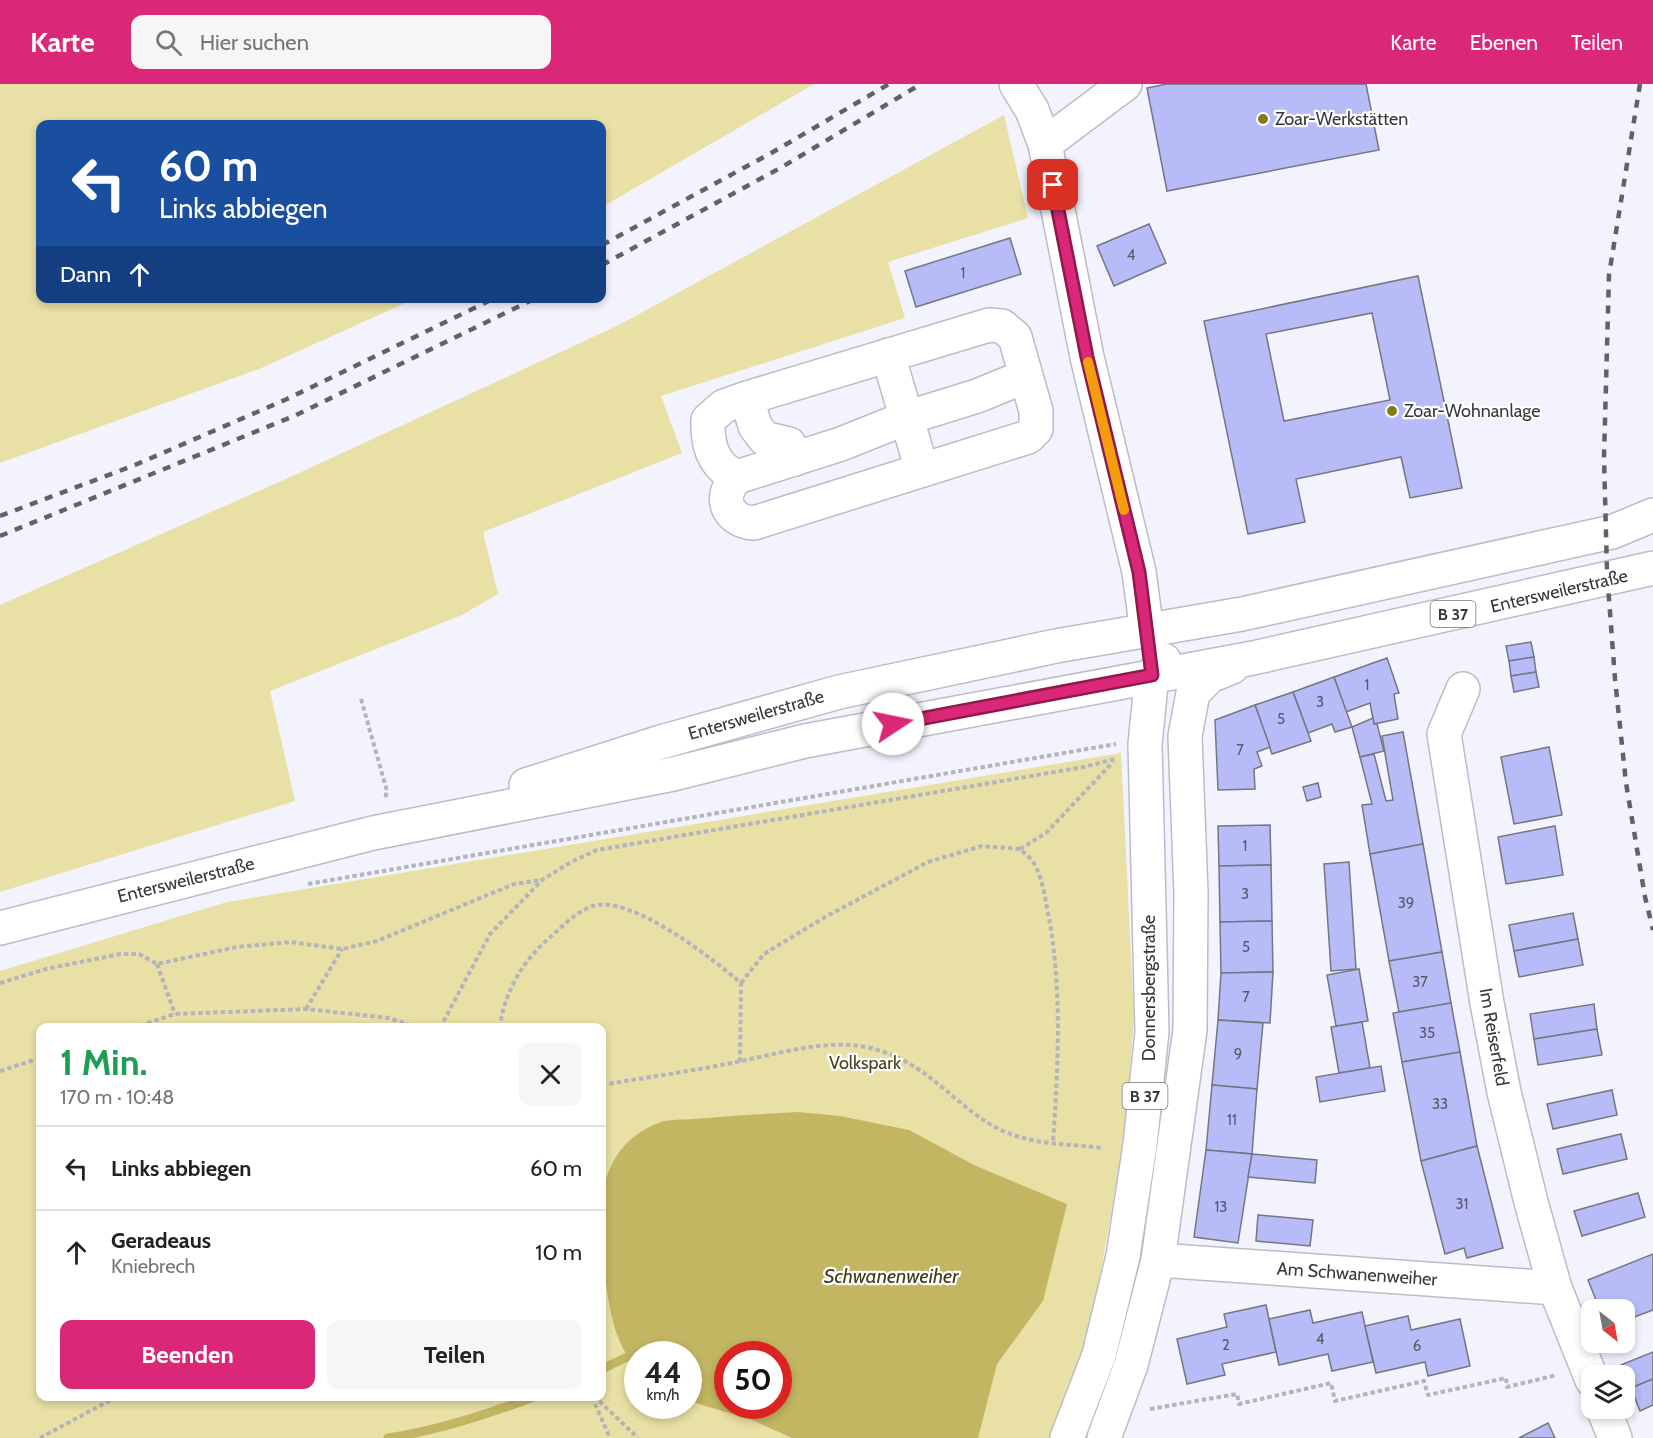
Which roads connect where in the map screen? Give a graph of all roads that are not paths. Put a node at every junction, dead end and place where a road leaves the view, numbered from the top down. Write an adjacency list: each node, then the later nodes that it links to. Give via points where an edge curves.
1 (1016, 84): 3 (main road, via 1032,110)
2 (1125, 84): 3 (main road)
3 (1045, 144): 14 (main road, via 1087,357 1139,572)
4 (888, 355): 5 (main road, via 989,325 1002,326 1015,337); 6 (main road); 7 (main road)
5 (1026, 376): 7 (main road); 9 (main road, via 1036,411 1036,429 1028,437)
6 (747, 398): 8 (main road, via 755,426 764,438 789,444); 10 (main road, via 724,406 708,420 707,438 714,458 724,471)
7 (906, 418): 8 (main road); 9 (main road)
8 (795, 459): 10 (main road)
9 (922, 470): 10 (main road, via 754,523 740,522 731,513 726,500 729,485)
10 (736, 477)
11 (1653, 515): 13 (main road, via 1612,532)
12 (1653, 568): 15 (main road, Entersweilerstraße / B 37)
13 (1242, 614): 14 (main road, Entersweilerstraße); 16 (main road, via 1187,637)
14 (1147, 632): 16 (main road); 19 (main road, Entersweilerstraße, via 1056,646 839,692 661,742)
15 (1252, 658): 16 (main road, Entersweilerstraße); 18 (main road, Donnersbergstraße / B 37, via 1210,676 1193,693)
16 (1152, 675): 18 (main road); 19 (main road, Entersweilerstraße, via 805,741 673,774); 25 (main road, Donnersbergstraße / B 37, via 1145,744 1152,1032 1141,1134 1118,1278 1099,1355)
17 (1463, 689): 22 (main road, Im Reiserfeld, via 1444,734 1504,1092)
18 (1185, 735): 21 (main road, Donnersbergstraße / B 37, via 1191,893 1190,1030)
19 (373, 833): 20 (main road, Entersweilerstraße)
20 (0, 928)
21 (1158, 1260): 22 (main road, Am Schwanenweiher); 26 (main road, Donnersbergstraße / B 37, via 1131,1365)
22 (1555, 1288): 23 (main road, Im Reiserfeld)
23 (1586, 1365)
24 (1608, 1419): 27 (main road)
25 (1067, 1438)
26 (1104, 1438)
27 (1616, 1438)

